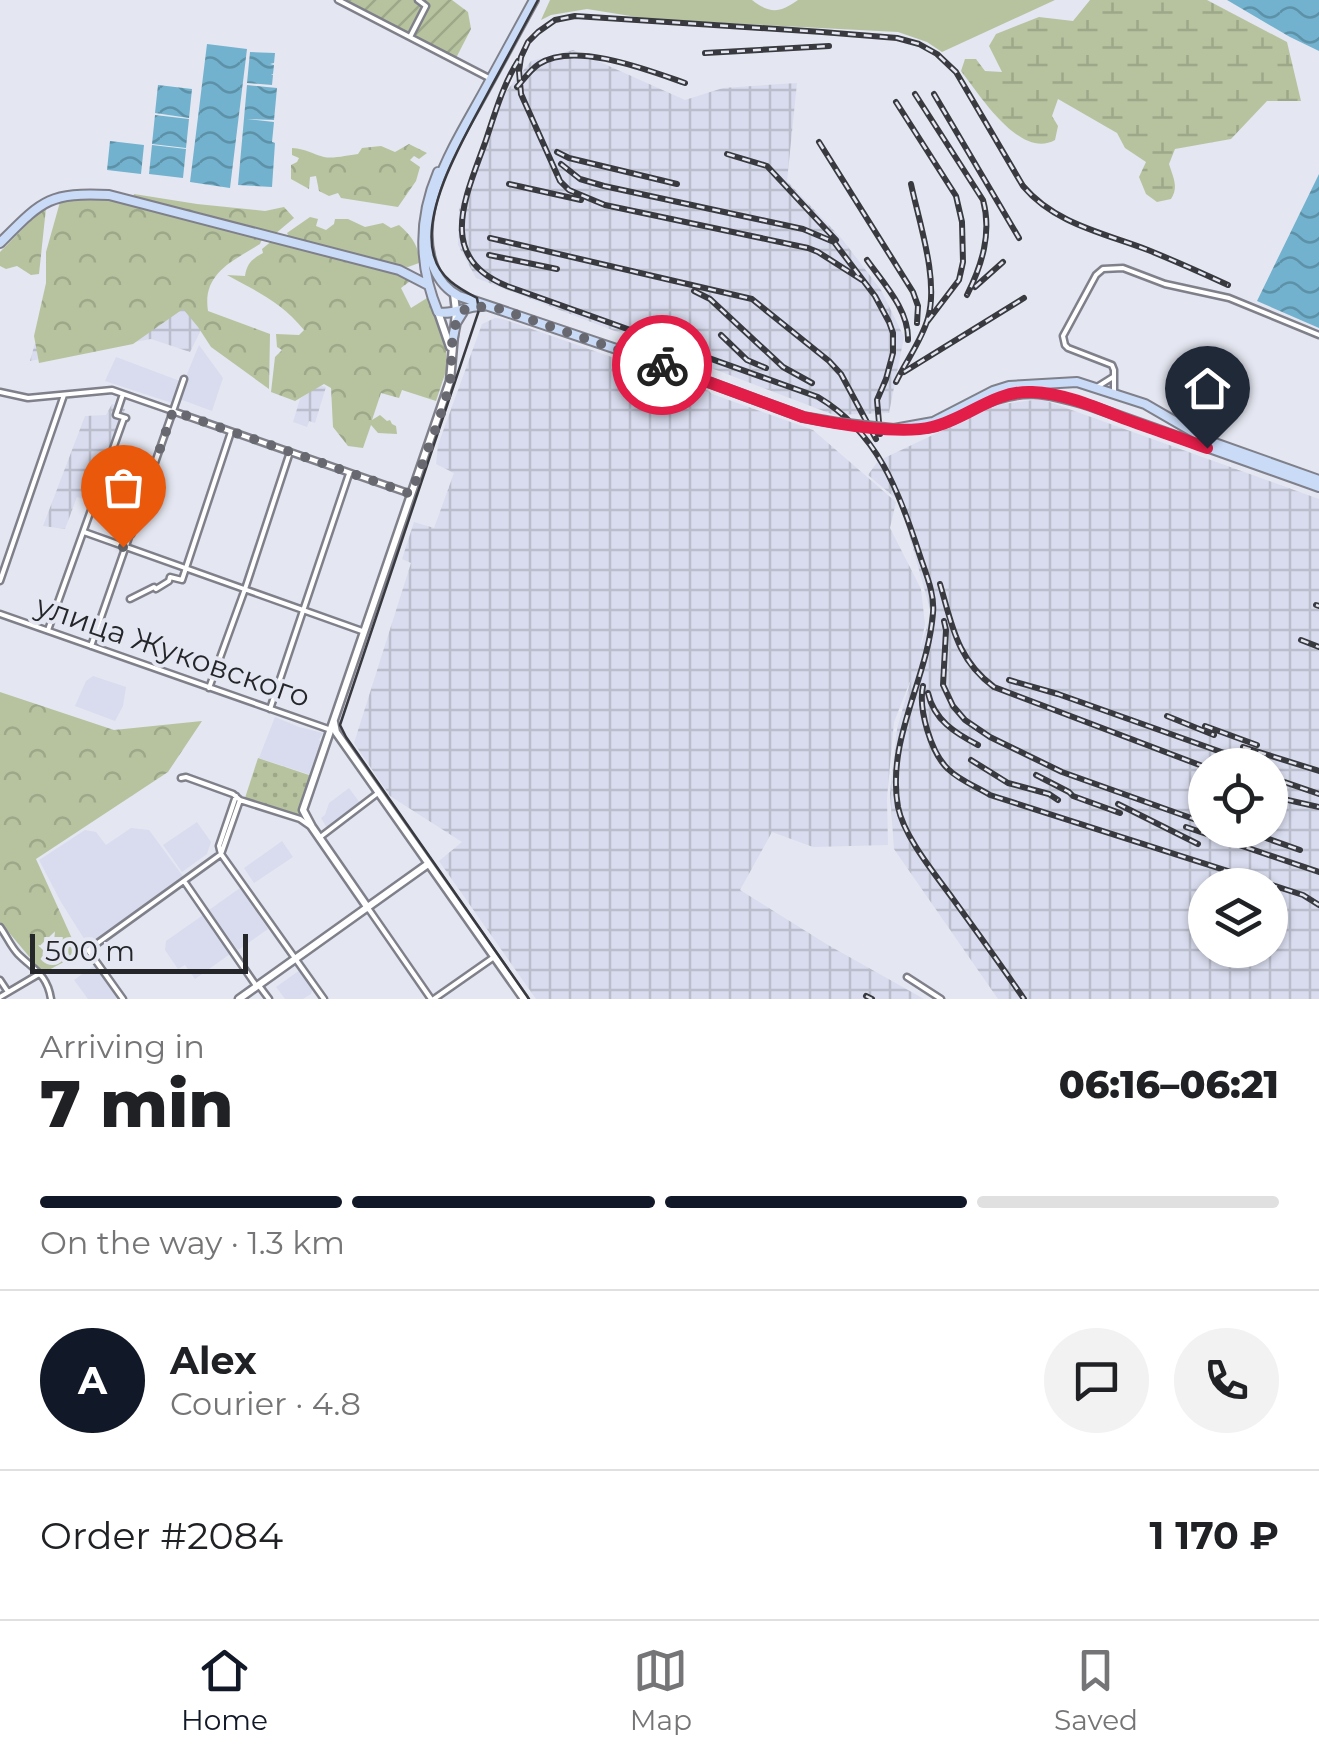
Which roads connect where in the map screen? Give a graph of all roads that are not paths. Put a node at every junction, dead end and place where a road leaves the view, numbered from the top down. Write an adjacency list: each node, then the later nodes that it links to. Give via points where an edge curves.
1 (338, 0): 4 (street)
2 (418, 0): 4 (street, via 426,6)
3 (531, 0): 5 (main road)
4 (410, 37): 5 (street)
5 (489, 78): 7 (main road, via 432,185 422,226); 9 (main road, via 433,198 428,246)
6 (0, 243): 8 (main road, via 41,204 62,195 110,195)
7 (424, 266): 8 (main road); 9 (main road); 10 (main road)
8 (399, 270): 10 (main road)
9 (437, 274): 11 (main road)
10 (428, 285): 12 (main road)
11 (452, 292): 12 (main road); 14 (main road); 15 (street)
12 (434, 302): 16 (main road)
13 (469, 306): 14 (main road); 15 (main road); 18 (main road)
14 (497, 308): 31 (main road, bridge, via 803,417)
15 (456, 310): 16 (main road); 18 (street)
16 (438, 312): 19 (street)
17 (1319, 335): 20 (street, via 1229,298 1112,268 1096,275 1062,336 1068,348 1112,365)
18 (453, 338): 19 (street)
19 (452, 354): 36 (street, via 450,381)
20 (1113, 377): 22 (street); 24 (street)
21 (184, 379): 29 (street)
22 (1096, 387): 24 (main road); 27 (main road); 31 (main road, via 1009,386 933,422)
23 (0, 392): 26 (street)
24 (1114, 392): 28 (main road)
25 (123, 394): 26 (street); 29 (street); 37 (street, via 116,415 125,418)
26 (64, 395): 40 (street)
27 (1091, 406): 30 (main road); 31 (main road, via 1018,392 936,426)
28 (1150, 406): 30 (main road); 35 (main road, via 1209,441)
29 (173, 411): 32 (street); 38 (street)
30 (1139, 423): 35 (main road)
31 (894, 429)
32 (231, 432): 33 (street); 39 (street)
33 (290, 452): 34 (street); 41 (street)
34 (349, 474): 36 (street); 43 (street)
35 (1319, 484)
36 (411, 494): 46 (street)
37 (84, 532): 38 (street); 45 (street)
38 (126, 548): 39 (street); 47 (street)
39 (186, 569): 41 (street); 42 (street, via 182,580 170,577)
40 (0, 582)
41 (245, 589): 43 (street); 48 (street)
42 (130, 599)
43 (303, 609): 46 (street); 49 (street)
44 (0, 614): 45 (street, улица Жуковского)
45 (48, 631): 47 (street, улица Жуковского)
46 (365, 631): 50 (street)
47 (91, 646): 48 (street, улица Жуковского)
48 (208, 688): 49 (street, улица Жуковского)
49 (270, 709): 50 (street, улица Жуковского)
50 (332, 732): 52 (street); 54 (street)
51 (181, 778): 53 (street)
52 (378, 793): 57 (street); 59 (street)
53 (238, 798): 55 (street); 58 (street)
54 (303, 810): 55 (street); 56 (street)
55 (300, 820): 56 (street)
56 (312, 827): 57 (street)
57 (319, 838): 61 (street)
58 (221, 854): 60 (street); 64 (street)
59 (428, 864): 61 (street); 63 (street)
60 (184, 881): 68 (street); 72 (street, via 88,950)
61 (368, 908): 64 (street); 76 (street)
62 (0, 927): 65 (street)
63 (494, 957): 76 (street); 77 (street)
64 (296, 959): 68 (street); 75 (street)
65 (40, 974): 69 (street); 71 (street)
66 (907, 978): 78 (street)
67 (0, 980): 69 (street)
68 (258, 986): 73 (street); 74 (street)
69 (8, 992): 70 (street)
70 (0, 996)
71 (50, 999)
72 (123, 999)
73 (239, 999)
74 (269, 999)
75 (324, 999)
76 (432, 999)
77 (524, 999)
78 (941, 999)

